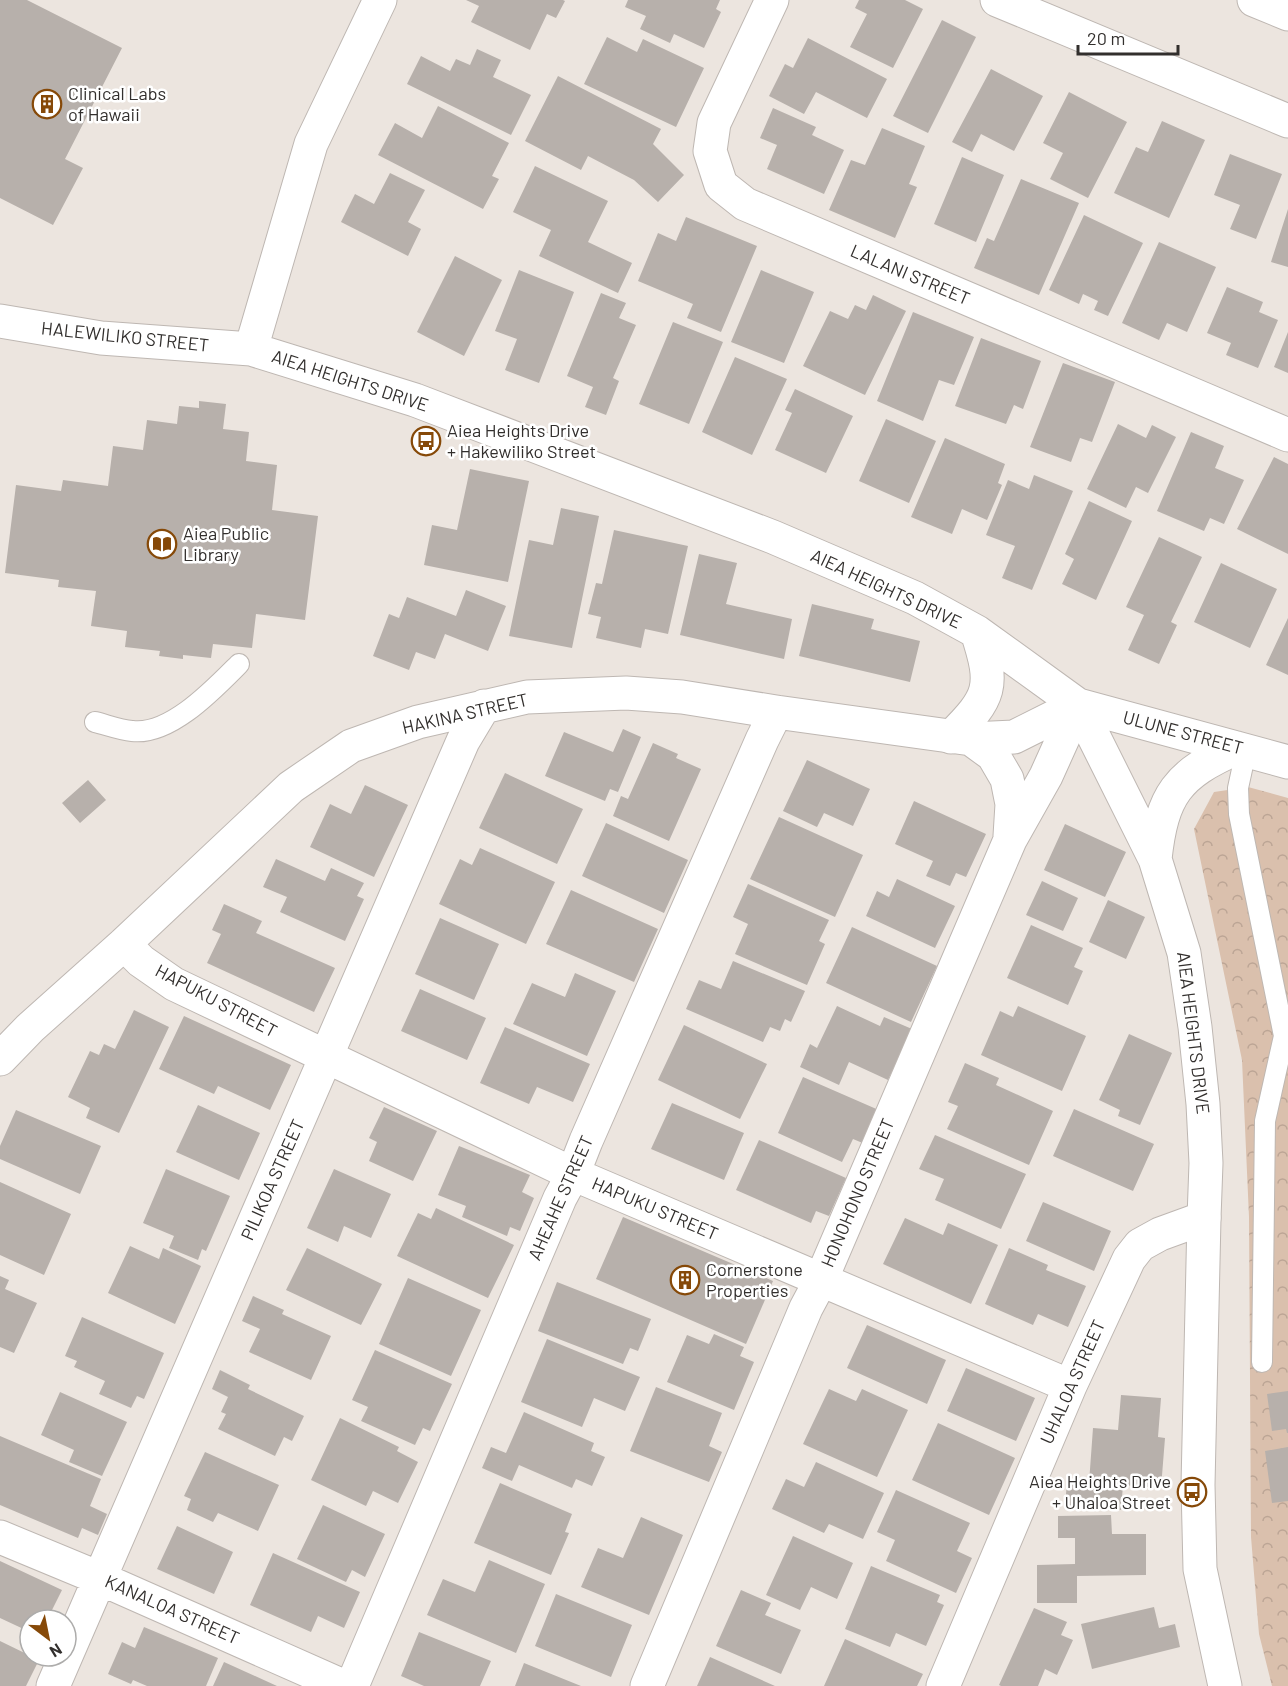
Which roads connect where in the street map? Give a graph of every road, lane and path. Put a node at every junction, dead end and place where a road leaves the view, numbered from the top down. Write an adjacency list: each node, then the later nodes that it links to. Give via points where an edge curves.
1 (380, 0): 8 (main road, AIEA HEIGHTS DRIVE, via 310,144)
2 (772, 0): 9 (main road, LALANI STREET, via 714,123 710,152 721,185 745,204)
3 (998, 0): 6 (main road)
4 (1254, 0): 5 (main road)
5 (1288, 14)
6 (1288, 121)
7 (0, 321): 8 (main road, HALEWILIKO STREET, via 101,338)
8 (251, 349): 10 (main road, AIEA HEIGHTS DRIVE, via 415,400 761,532 915,598)
9 (1288, 435)
10 (977, 632): 12 (main road, AIEA HEIGHTS DRIVE); 16 (main road, via 987,662 988,684)
11 (239, 664): 15 (lane, via 198,704 156,729 133,732)
12 (1078, 705): 16 (main road, HAKINA STREET, via 1014,737); 17 (main road, ULUNE STREET); 19 (main road, HONOHONO STREET, via 1046,776); 20 (main road, AIEA HEIGHTS DRIVE)
13 (484, 706): 14 (main road, HAKINA STREET, via 527,697 626,693 682,697); 21 (main road, HAKINA STREET, via 418,722 351,746 291,786); 22 (main road, PILIKOA STREET, via 463,741)
14 (776, 712): 16 (main road, HAKINA STREET); 24 (main road, AHEAHE STREET)
15 (96, 722)
16 (961, 738): 19 (main road, via 993,755 1007,779 1012,804)
17 (1242, 749): 18 (main road, ULUNE STREET); 20 (main road, via 1213,758 1177,787 1158,830); 27 (lane, via 1239,814 1284,1035 1265,1121)
18 (1288, 762)
19 (1010, 840): 26 (main road, HONOHONO STREET)
20 (1155, 859): 25 (main road, AIEA HEIGHTS DRIVE, via 1184,953 1195,1028 1206,1163)
21 (123, 944): 22 (main road, HAPUKU STREET, via 174,984); 23 (main road, HAKINA STREET)
22 (327, 1057): 24 (main road, HAPUKU STREET); 30 (main road, PILIKOA STREET)
23 (0, 1059)
24 (573, 1174): 26 (main road, HAPUKU STREET); 35 (main road, AHEAHE STREET)
25 (1204, 1218): 28 (main road, UHALOA STREET, via 1140,1245 1129,1259); 38 (main road, AIEA HEIGHTS DRIVE, via 1200,1569)
26 (821, 1280): 28 (main road, HAPUKU STREET); 36 (main road, HONOHONO STREET)
27 (1262, 1362)
28 (1070, 1386): 37 (main road, UHALOA STREET)
29 (0, 1537): 30 (main road, KANALOA STREET)
30 (99, 1578): 31 (main road, PILIKOA STREET); 34 (main road, KANALOA STREET)
31 (78, 1628)
32 (61, 1668): 33 (main road, PILIKOA STREET)
33 (53, 1686)
34 (343, 1686)
35 (352, 1686)
36 (647, 1686)
37 (943, 1686)
38 (1225, 1686)

